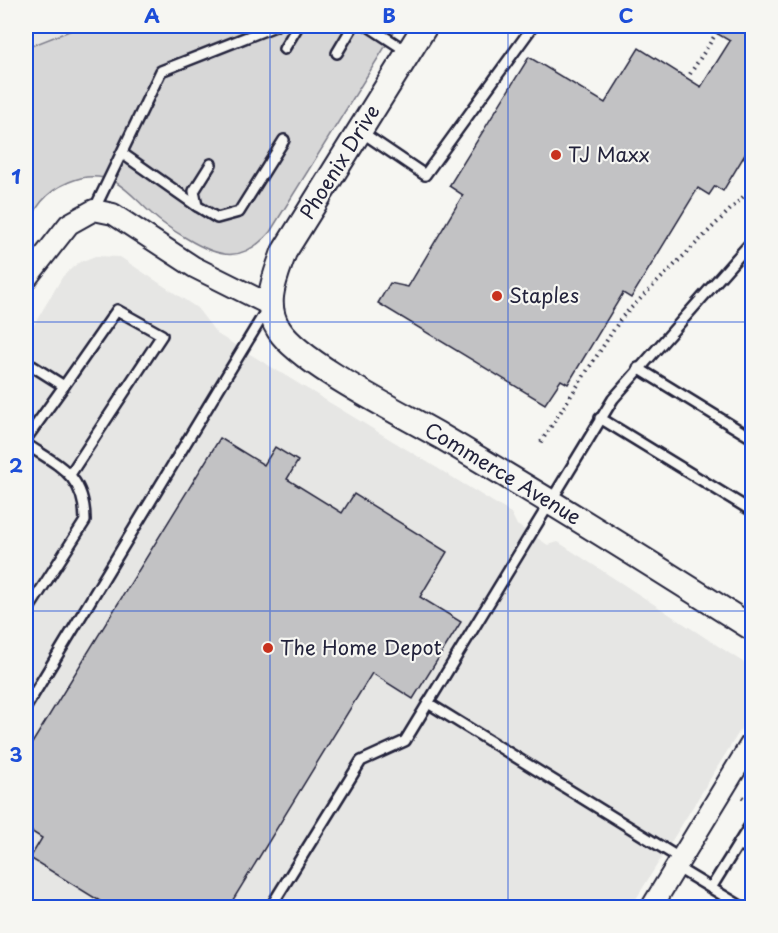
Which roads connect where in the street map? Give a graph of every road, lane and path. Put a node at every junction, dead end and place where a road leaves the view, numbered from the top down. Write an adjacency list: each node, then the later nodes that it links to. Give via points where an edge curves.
1 (275, 26): 14 (lane, via 161,71)
2 (298, 26): 8 (lane)
3 (353, 26): 10 (lane)
4 (368, 26): 9 (lane)
5 (425, 26): 9 (street, Phoenix Drive)
6 (533, 26): 12 (lane, via 425,174)
7 (721, 26): 11 (path)
8 (284, 49)
9 (408, 52): 12 (street, Phoenix Drive)
10 (337, 53)
11 (690, 74)
12 (360, 131): 21 (street, Phoenix Drive, via 284,252)
13 (284, 140): 17 (lane, via 239,212 217,218)
14 (123, 154): 17 (lane); 18 (lane)
15 (211, 164): 17 (lane, via 194,191)
16 (753, 188): 28 (path, via 622,317)
17 (197, 206)
18 (94, 210): 20 (street, via 69,224); 21 (street, via 113,214 194,267)
19 (753, 241): 23 (lane)
20 (26, 279)
21 (270, 304): 31 (street, Commerce Avenue, via 278,329 315,362); 36 (lane)
22 (26, 362): 24 (lane)
23 (639, 368): 25 (lane); 27 (lane)
24 (64, 386): 26 (lane); 30 (lane, via 117,310 162,335)
25 (600, 418): 31 (lane); 32 (lane)
26 (26, 438)
27 (753, 438)
28 (541, 442)
29 (26, 444): 30 (lane)
30 (71, 473): 33 (lane, via 85,505 84,521)
31 (551, 502): 34 (street, Commerce Avenue); 35 (lane)
32 (753, 511)
33 (26, 613)
34 (753, 628)
35 (428, 703): 43 (lane); 45 (lane, via 405,741 361,761)
36 (26, 707)
37 (753, 742): 43 (street)
38 (742, 797): 39 (path)
39 (753, 804)
40 (753, 822): 41 (lane)
41 (739, 843): 42 (lane); 44 (lane)
42 (753, 852)
43 (679, 863): 44 (lane); 46 (street)
44 (711, 888): 47 (lane)
45 (270, 908)
46 (651, 908)
47 (744, 908)

